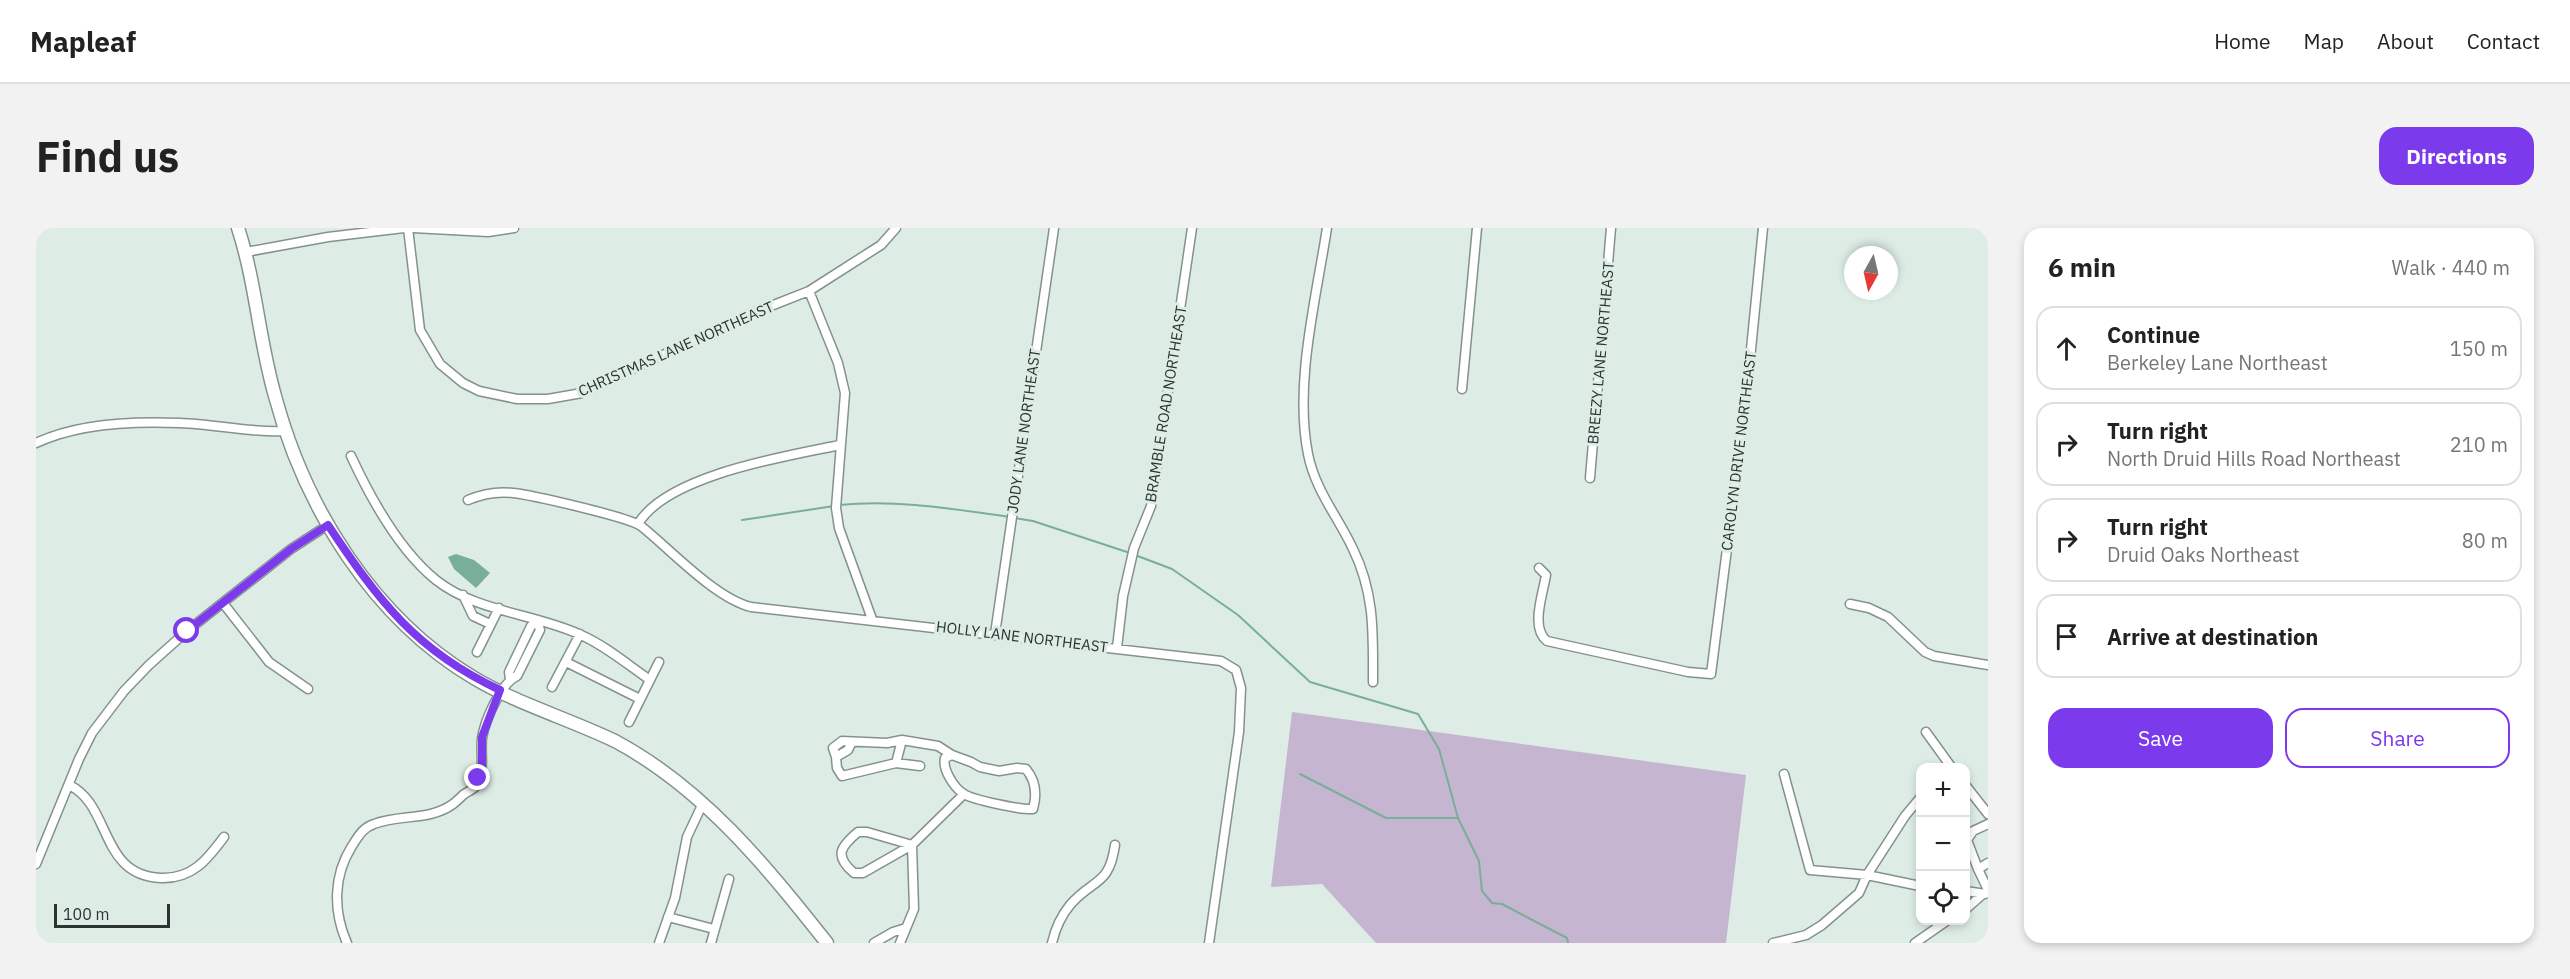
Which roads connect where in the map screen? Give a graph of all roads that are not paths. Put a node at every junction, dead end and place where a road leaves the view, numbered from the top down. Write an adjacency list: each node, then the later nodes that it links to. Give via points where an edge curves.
1 (238, 228): 11 (main road)
2 (408, 228): 3 (street, via 488,232); 11 (street); 12 (street, CHRISTMAS LANE NORTHEAST, via 420,330 440,364 451,374 479,391 497,396 548,399 582,393 737,320)
3 (514, 228)
4 (896, 228): 12 (street, CHRISTMAS LANE NORTHEAST, via 881,245)
5 (1054, 228): 31 (street, JODY LANE NORTHEAST)
6 (1192, 228): 32 (street, BRAMBLE ROAD NORTHEAST, via 1151,506 1133,554)
7 (1327, 228): 38 (street, via 1304,386 1303,420 1316,482 1354,551 1367,585 1374,630)
8 (1477, 228): 13 (street)
9 (1611, 228): 18 (street, BREEZY LANE NORTHEAST)
10 (1763, 228): 22 (street, CAROLYN DRIVE NORTHEAST, via 1712,674 1547,642 1538,625 1546,575)
11 (246, 252): 14 (main road, via 274,394)
12 (809, 291): 16 (street, via 838,363 844,393)
13 (1462, 389)
14 (285, 430): 15 (street, via 180,423 110,425); 21 (main road)
15 (36, 443)
16 (840, 445): 20 (street, via 734,467 668,497 645,513); 27 (street, via 835,489 839,528)
17 (351, 456): 23 (street, via 404,545 436,580)
18 (1590, 478)
19 (468, 500): 20 (street, via 485,493 512,492)
20 (639, 524): 27 (street, HOLLY LANE NORTHEAST, via 738,603)
21 (328, 525): 24 (street); 41 (main road, via 407,629 450,663)
22 (1539, 568)
23 (463, 595): 26 (street); 29 (street, via 473,616)
24 (223, 603): 40 (street, via 269,662); 51 (street, via 149,665 124,692 92,733)
25 (1850, 604): 36 (street, via 1888,617 1934,656)
26 (499, 608): 28 (street); 29 (street)
27 (872, 619): 31 (street, HOLLY LANE NORTHEAST)
28 (537, 621): 30 (street); 41 (street, via 540,630 524,652 517,676)
29 (490, 624): 33 (street)
30 (580, 634): 34 (street); 37 (street)
31 (995, 634): 32 (street, HOLLY LANE NORTHEAST)
32 (1117, 648): 81 (street, HOLLY LANE NORTHEAST, via 1221,661 1236,670 1240,680 1239,732)
33 (477, 652)
34 (566, 662): 39 (street); 42 (street)
35 (659, 662): 37 (street)
36 (1988, 665)
37 (650, 680): 42 (street)
38 (1373, 682)
39 (552, 687)
40 (308, 689)
41 (500, 690): 54 (main road, via 634,751); 74 (street, via 482,737 482,770 474,788 435,813 371,825 361,832 344,859 338,877 338,907)
42 (640, 699): 43 (street)
43 (629, 722)
44 (1926, 732): 48 (street)
45 (902, 740): 46 (street, via 938,746); 47 (street); 47 (street, via 851,744 842,741 833,748 842,776)
46 (952, 755): 53 (street, via 945,758 945,770); 53 (street, via 999,771 1026,769 1032,776 1036,795 1033,809 1022,810)
47 (896, 763): 49 (street)
48 (1948, 763)
49 (920, 766)
50 (1784, 774): 64 (street, via 1810,870)
51 (69, 785): 58 (street, via 81,791 111,847 134,873 150,878 182,876 198,869); 62 (street)
52 (1970, 792): 56 (street)
53 (964, 794): 59 (street)
54 (703, 803): 70 (street, via 687,837); 77 (main road, via 756,855)
55 (1916, 803): 64 (street)
56 (1988, 814)
57 (1988, 824): 63 (street, via 1973,831 1967,840)
58 (224, 837)
59 (912, 845): 59 (street, via 858,832 845,843 842,860 854,873 863,873); 72 (street, via 915,898)
60 (1115, 845): 80 (street, via 1107,874 1070,905)
61 (1988, 862): 63 (street)
62 (36, 864)
63 (1978, 869): 68 (street)
64 (1867, 875): 66 (street); 82 (street, via 1859,893 1822,925 1806,935)
65 (729, 879): 73 (street)
66 (1916, 885)
67 (1970, 891): 68 (street)
68 (1986, 893): 69 (street)
69 (1970, 905)
70 (668, 917): 73 (street); 75 (street)
71 (1942, 925): 83 (street)
72 (906, 928): 78 (street); 79 (street)
73 (714, 929): 76 (street)
74 (347, 943)
75 (659, 943)
76 (711, 943)
77 (826, 943)
78 (874, 943)
79 (900, 943)
80 (1052, 943)
81 (1209, 943)
82 (1773, 943)
83 (1915, 943)

